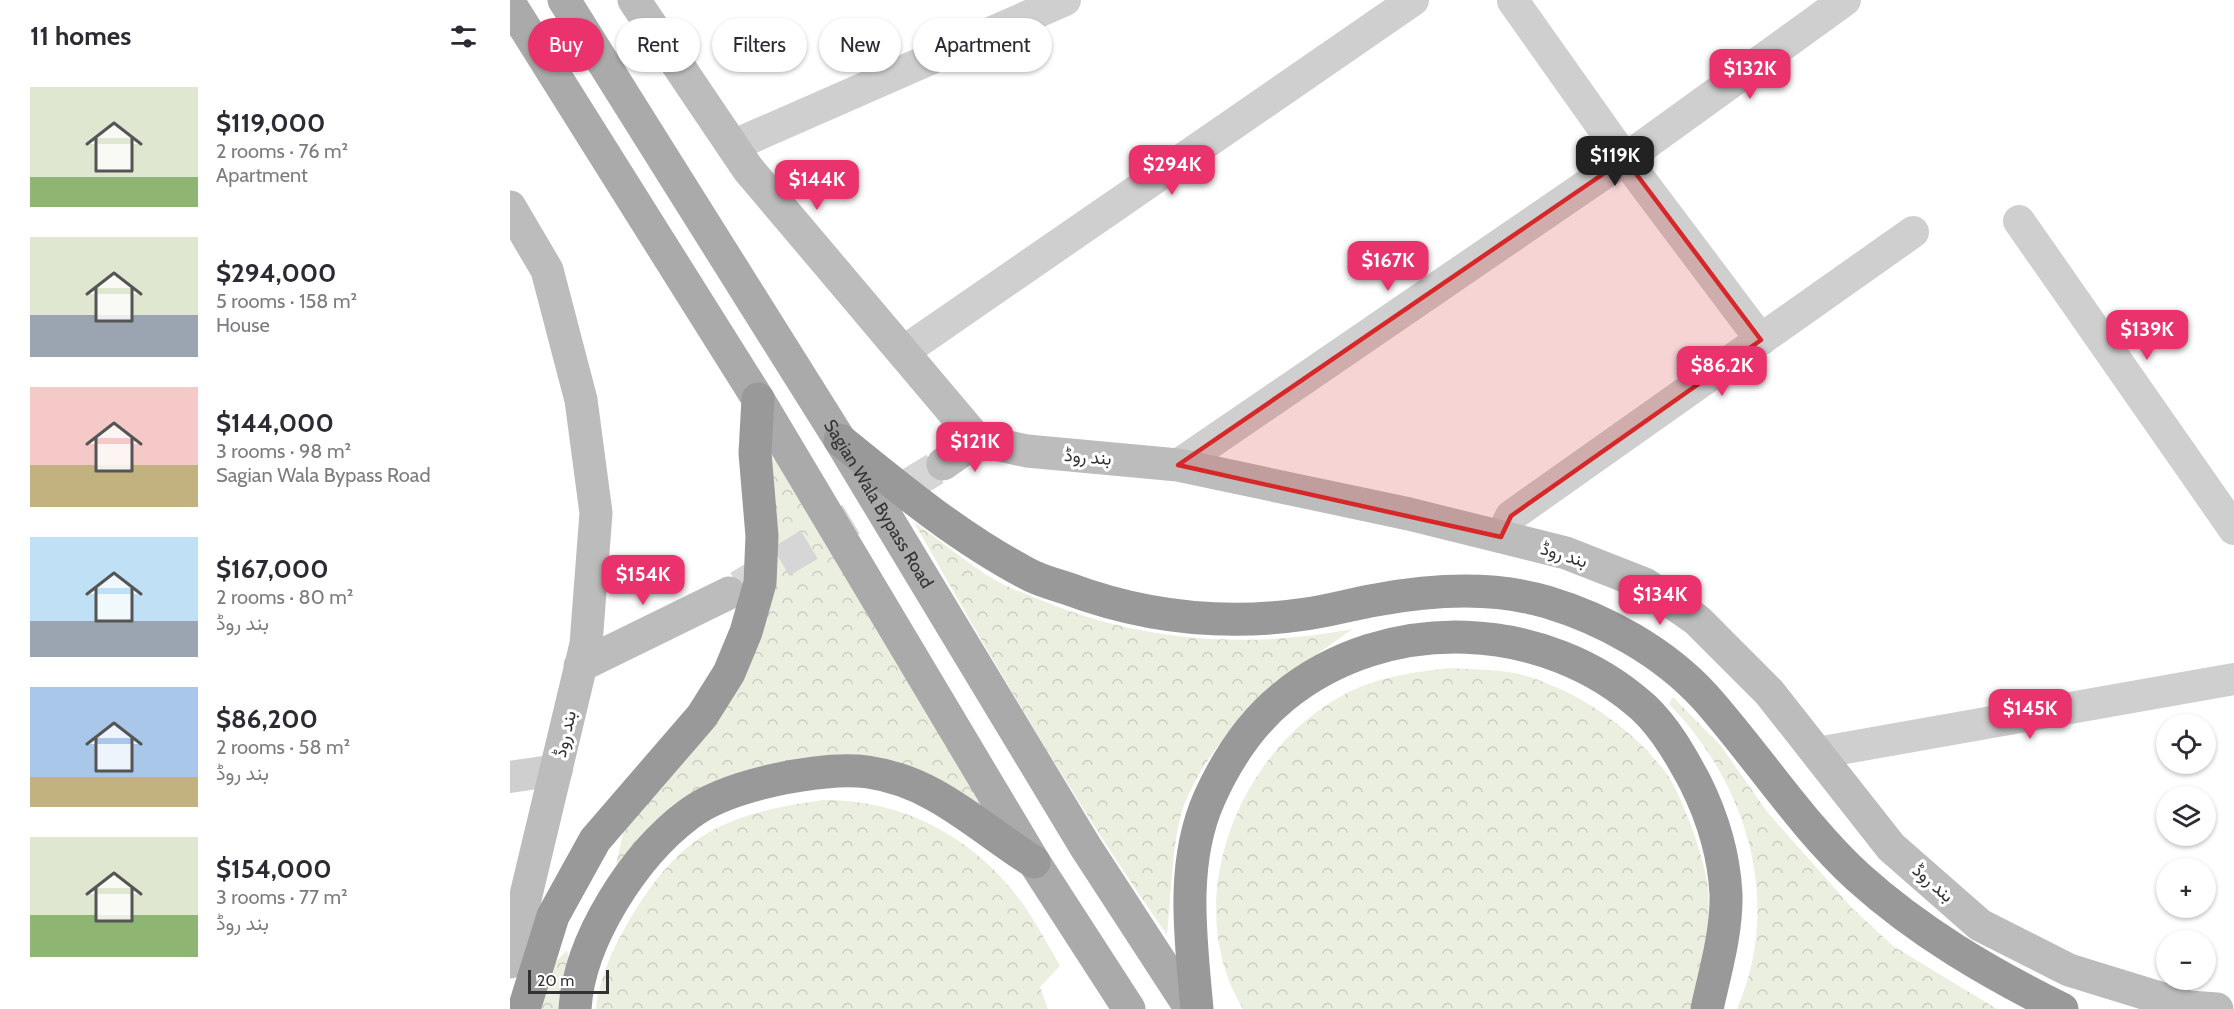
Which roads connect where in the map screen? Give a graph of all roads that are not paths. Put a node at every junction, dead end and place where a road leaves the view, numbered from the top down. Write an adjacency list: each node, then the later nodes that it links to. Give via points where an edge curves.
1 (564, 0): 16 (main road, Sagian Wala Bypass Road)
2 (633, 0): 8 (main road)
3 (1065, 0): 8 (street)
4 (1413, 0): 14 (street)
5 (1513, 1): 9 (street)
6 (510, 4): 15 (main road)
7 (1851, 4): 9 (street)
8 (732, 146): 14 (main road)
9 (1625, 159): 13 (street); 19 (street)
10 (510, 207): 23 (main road, بند روڈ, via 547,270 581,400 596,513 586,644)
11 (2019, 221): 20 (street)
12 (1913, 232): 13 (street)
13 (1761, 340): 21 (street, via 1511,516)
14 (903, 352): 17 (main road)
15 (758, 399): 28 (main road); 30 (highway, via 755,453 762,536 760,583 746,632 729,673 702,716 595,840 553,916)
16 (840, 440): 33 (main road, Sagian Wala Bypass Road, via 1085,846); 36 (highway, via 942,522 1028,574 1138,610 1191,618 1275,619 1377,599 1480,591 1545,601 1606,624 1653,653 1703,694 1856,875 1910,921 1967,959)
17 (977, 440): 18 (main road); 19 (main road, بند روڈ, via 1027,451)
18 (943, 464)
19 (1178, 465): 21 (main road, بند روڈ)
20 (2234, 529)
21 (1501, 537): 25 (main road, بند روڈ, via 1566,553 1645,584 1697,620 1769,692)
22 (729, 593): 23 (main road)
23 (580, 666): 26 (main road, بند روڈ)
24 (2234, 679): 25 (street)
25 (1817, 753): 37 (main road, بند روڈ, via 1891,847 1980,925 2069,970 2189,1007)
26 (557, 770): 27 (street); 29 (main road, بند روڈ)
27 (510, 777)
28 (1034, 862): 31 (highway, via 929,790 867,772 800,774 736,791 690,813 648,853 616,896 592,944 576,991); 32 (main road)
29 (510, 962)
30 (524, 1009)
31 (575, 1009)
32 (1129, 1009)
33 (1191, 1009)
34 (1197, 1009): 35 (highway, via 1190,903 1192,862 1209,801 1240,742 1282,697 1329,666 1384,646 1445,635 1491,638 1539,648 1591,668 1645,709 1678,750 1705,802 1717,838 1726,895)
35 (1707, 1009)
36 (2062, 1009)
37 (2217, 1009)

